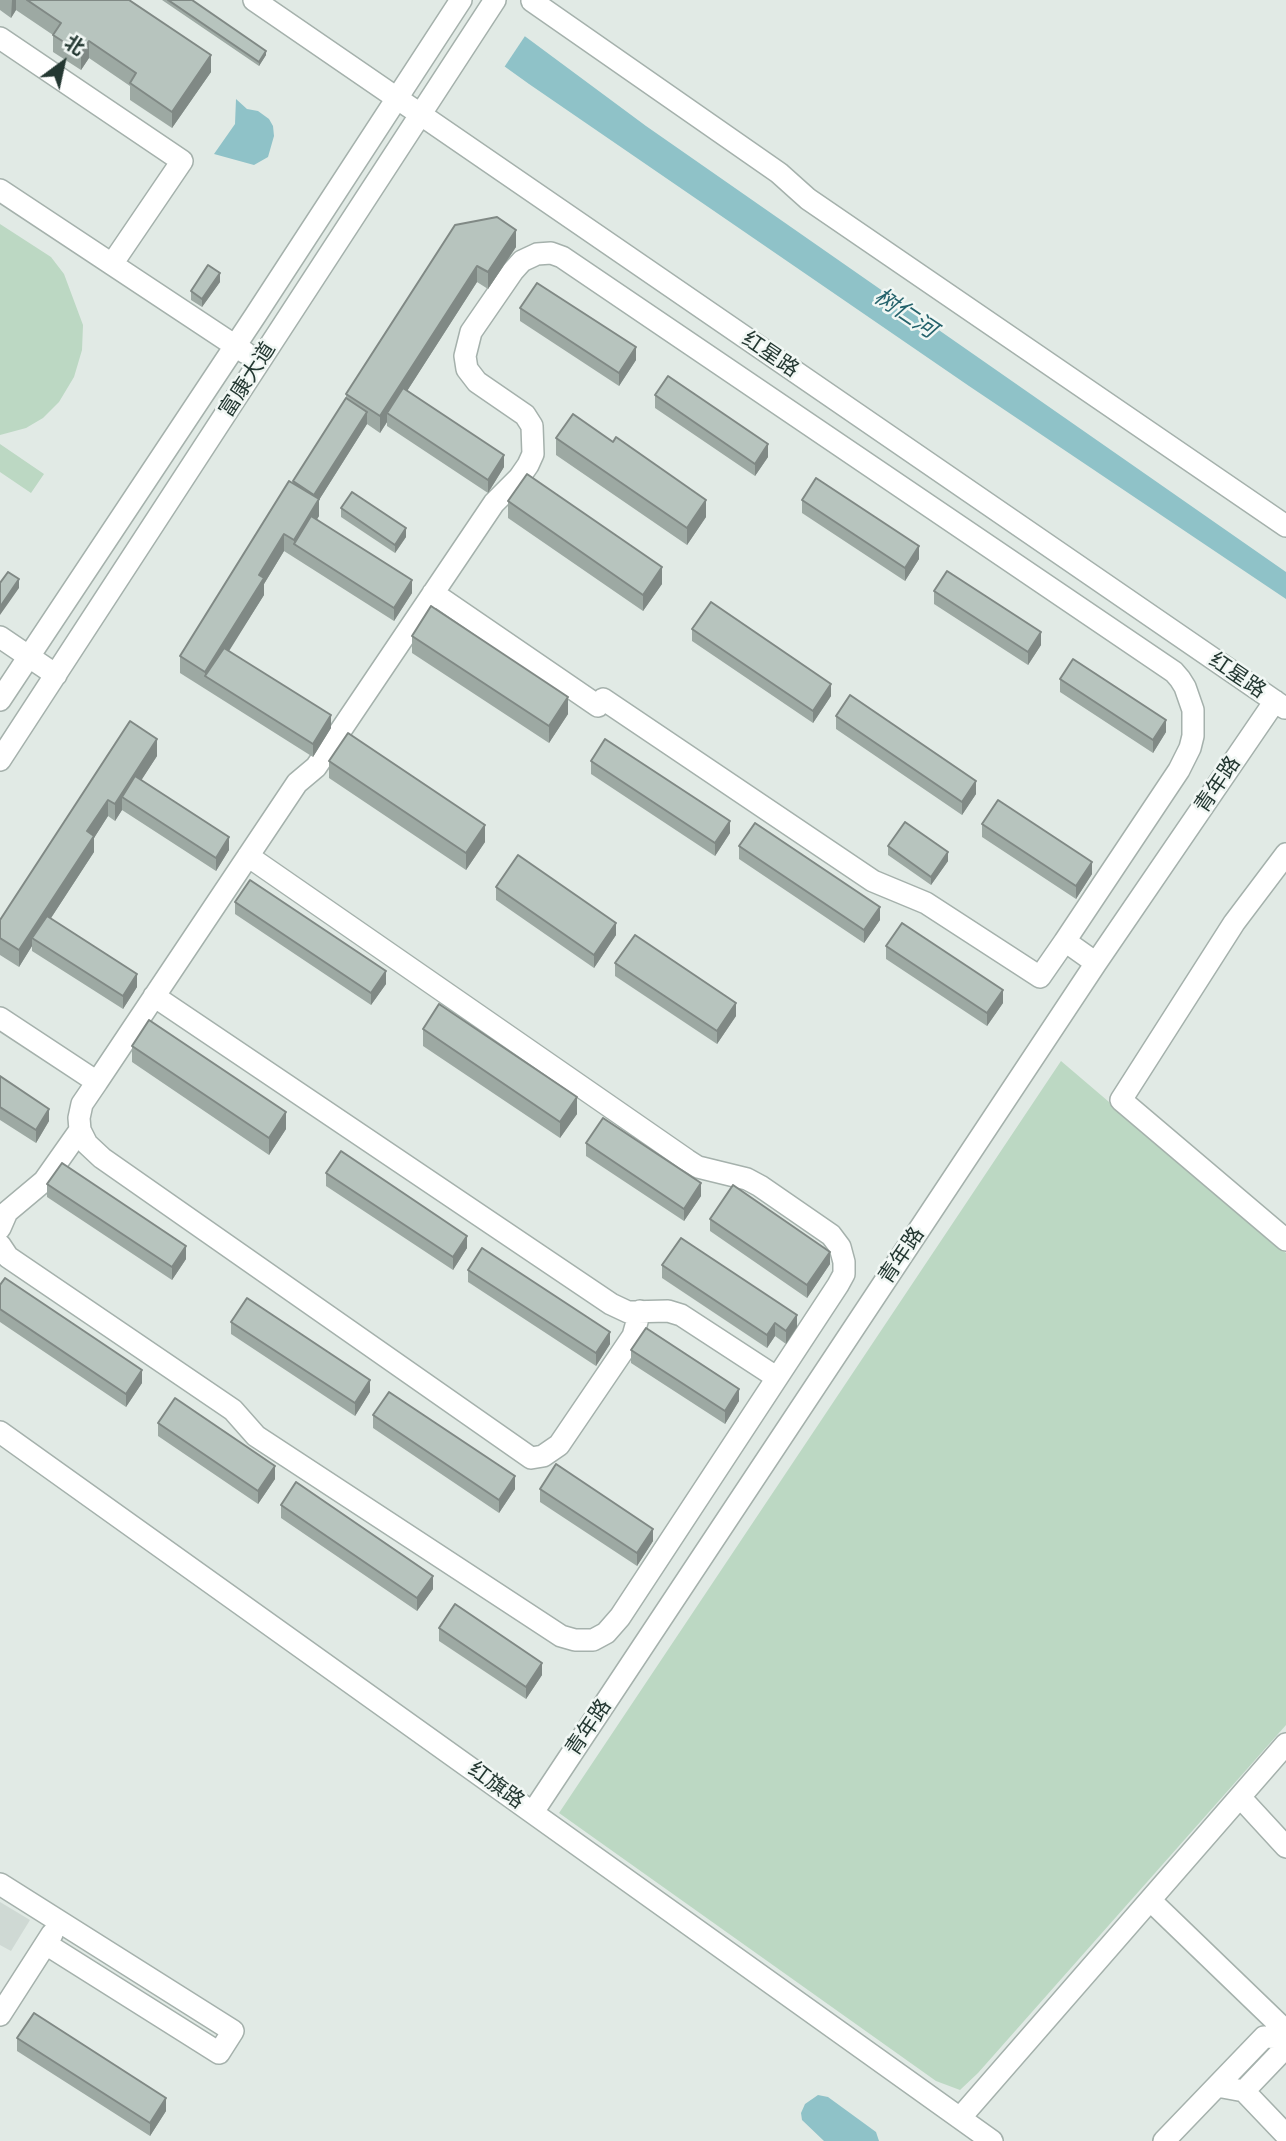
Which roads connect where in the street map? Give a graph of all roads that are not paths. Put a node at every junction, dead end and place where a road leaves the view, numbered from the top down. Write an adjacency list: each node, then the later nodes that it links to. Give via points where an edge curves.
1 (254, 0): 6 (street, 红星路)
2 (461, 0): 6 (street, 富康大道)
3 (495, 0): 7 (street, 富康大道)
4 (532, 1): 12 (street, via 768,165 808,199)
5 (0, 38): 9 (street, via 182,160)
6 (398, 97): 7 (street, 红星路); 10 (street, 富康大道)
7 (420, 115): 11 (street, 富康大道); 18 (street, 红星路)
8 (0, 190): 9 (street)
9 (112, 264): 10 (street)
10 (235, 345): 11 (street); 15 (street, 富康大道)
11 (260, 362): 16 (street, 富康大道)
12 (1286, 526)
13 (433, 593): 21 (street, via 316,767 297,783); 22 (street, via 598,706 603,699 873,881 926,903 1040,977); 22 (street, via 533,454 532,426 525,415 477,382 467,369 466,344 522,261 537,254 562,257 1180,678 1193,710 1190,748)
14 (0, 637): 15 (street)
15 (29, 657): 16 (street); 17 (street, 富康大道)
16 (56, 675): 19 (street, 富康大道)
17 (0, 700)
18 (1280, 705): 23 (street, 青年路)
19 (0, 761)
20 (1286, 854): 29 (street, via 1234,923 1121,1100)
21 (248, 856): 24 (street); 32 (street, via 698,1167 747,1179 831,1235 840,1247 844,1274)
22 (1065, 942): 23 (street)
23 (1097, 963): 36 (street, 青年路)
24 (154, 996): 26 (street); 31 (street, via 611,1304 628,1312)
25 (0, 1018): 26 (street)
26 (97, 1082): 27 (street, via 82,1104)
27 (80, 1130): 28 (street, via 44,1181 7,1212); 31 (street, via 102,1158 531,1458 559,1445 633,1336)
28 (0, 1228)
29 (1286, 1240)
30 (0, 1245): 32 (street, via 19,1264 233,1410 256,1436 561,1636 575,1640 593,1640 620,1617)
31 (640, 1311): 32 (street, via 681,1315)
32 (776, 1377)
33 (0, 1433): 36 (street, 红旗路)
34 (1286, 1744): 35 (street)
35 (1240, 1797): 37 (street); 39 (street)
36 (533, 1812): 49 (street, 红旗路)
37 (1286, 1847)
38 (0, 1884): 40 (street)
39 (1150, 1900): 44 (street); 49 (street)
40 (60, 1922): 41 (street); 41 (street, via 233,2031 219,2053)
41 (46, 1944): 42 (street)
42 (7, 1987): 43 (street)
43 (0, 2015)
44 (1286, 2031)
45 (1286, 2038): 47 (street, via 1264,2037)
46 (1286, 2047): 48 (street)
47 (1217, 2086): 48 (street); 52 (street)
48 (1244, 2091): 50 (street)
49 (960, 2118): 51 (street, 红旗路)
50 (1286, 2135)
51 (992, 2141)
52 (1164, 2141)

